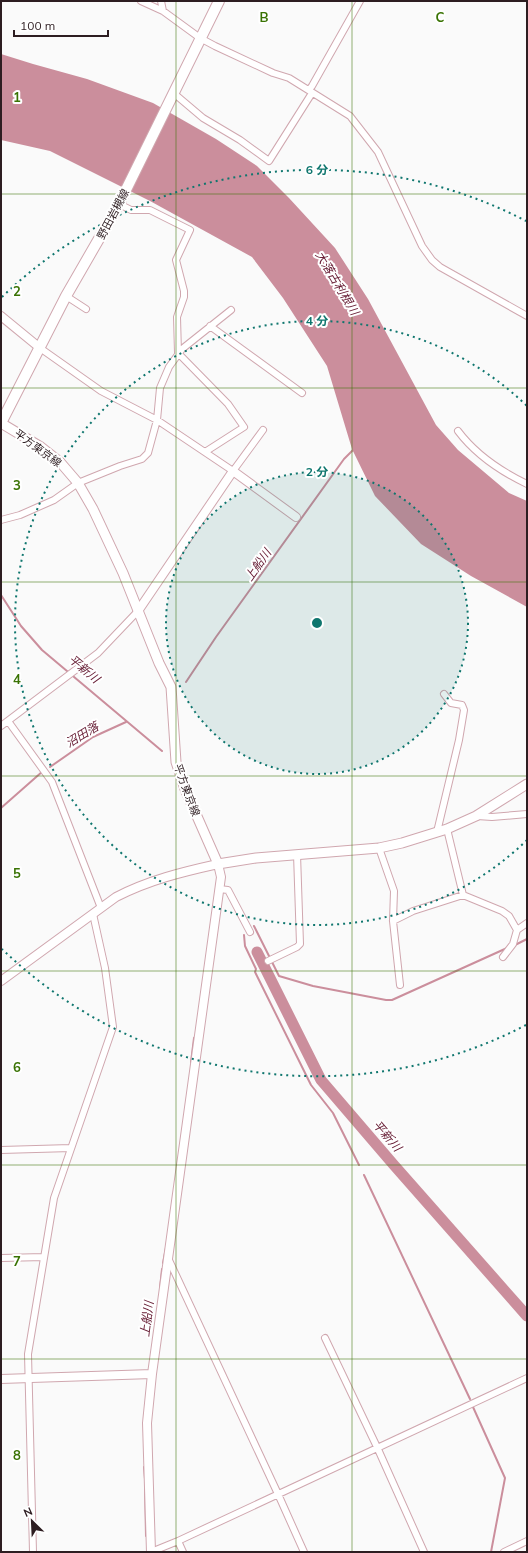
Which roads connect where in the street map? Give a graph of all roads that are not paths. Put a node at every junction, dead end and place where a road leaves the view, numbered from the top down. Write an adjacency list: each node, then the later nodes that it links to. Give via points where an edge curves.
1 (141, 1): 5 (street)
2 (162, 1): 5 (street)
3 (219, 1): 6 (main road, 野田岩槻線)
4 (360, 1): 7 (street)
5 (163, 11): 6 (street)
6 (200, 38): 7 (street, via 289,78); 8 (main road, 野田岩槻線)
7 (310, 91): 8 (street, via 269,162 240,140 203,118); 13 (street, via 350,116 378,152 422,246 432,260 440,267)
8 (173, 94): 9 (main road, 野田岩槻線)
9 (119, 204): 10 (main road, 野田岩槻線); 17 (street, via 130,210 150,210 190,230 176,260 184,291 177,317)
10 (66, 296): 11 (street); 16 (main road, 野田岩槻線)
11 (86, 310)
12 (231, 310): 15 (street)
13 (526, 313)
14 (1, 316): 16 (street)
15 (210, 326): 17 (street); 18 (street)
16 (40, 348): 19 (street, via 101,391); 20 (main road, 野田岩槻線)
17 (178, 353): 19 (street, via 168,368 160,388); 23 (street, via 228,404 244,427)
18 (302, 393)
19 (157, 420): 23 (street); 25 (street, via 148,453 142,459)
20 (1, 423): 25 (main road, 平方東京線, via 60,462)
21 (263, 430): 24 (street)
22 (458, 431): 26 (street, via 480,455)
23 (205, 452): 24 (street)
24 (233, 471): 27 (street); 29 (street)
25 (78, 483): 28 (street, via 54,500 20,515); 29 (main road, 平方東京線, via 93,509)
26 (527, 484)
27 (296, 517)
28 (1, 520)
29 (138, 610): 31 (street, via 98,653); 39 (main road, 平方東京線, via 172,691 176,762)
30 (444, 694): 36 (street, via 451,703 462,706 464,710)
31 (8, 721): 32 (street); 42 (street, via 52,782)
32 (1, 726)
33 (527, 784): 35 (main road)
34 (527, 814): 35 (street)
35 (476, 816): 36 (main road)
36 (442, 831): 37 (main road); 41 (street)
37 (379, 848): 38 (main road); 44 (street, via 394,891)
38 (297, 854): 39 (main road); 49 (street, via 300,944 297,948)
39 (218, 864): 40 (street, via 221,877); 42 (street, via 136,887)
40 (219, 889): 47 (street, via 228,890); 56 (street)
41 (463, 895): 44 (street, via 413,911); 46 (street, via 502,911 509,916)
42 (101, 908): 43 (street)
43 (92, 914): 50 (street); 52 (street, via 105,968 112,1027)
44 (393, 921): 51 (street)
45 (527, 923): 46 (street)
46 (517, 930): 48 (street, via 513,944)
47 (250, 932)
48 (503, 957)
49 (268, 961)
50 (1, 982)
51 (400, 984)
52 (71, 1148): 53 (street); 54 (street, via 54,1198)
53 (1, 1150)
54 (44, 1257): 55 (street); 59 (street, via 28,1354)
55 (1, 1258)
56 (168, 1258): 58 (street); 63 (street)
57 (325, 1338): 62 (street)
58 (149, 1374): 59 (street); 67 (street, via 147,1423)
59 (27, 1378): 61 (street); 66 (street)
60 (527, 1378): 62 (street)
61 (1, 1379)
62 (377, 1447): 63 (street); 70 (street)
63 (278, 1494): 64 (street); 69 (street)
64 (178, 1541): 67 (street); 68 (street)
65 (527, 1541): 71 (street)
66 (33, 1552)
67 (151, 1552)
68 (183, 1552)
69 (304, 1552)
70 (424, 1552)
71 (504, 1552)

